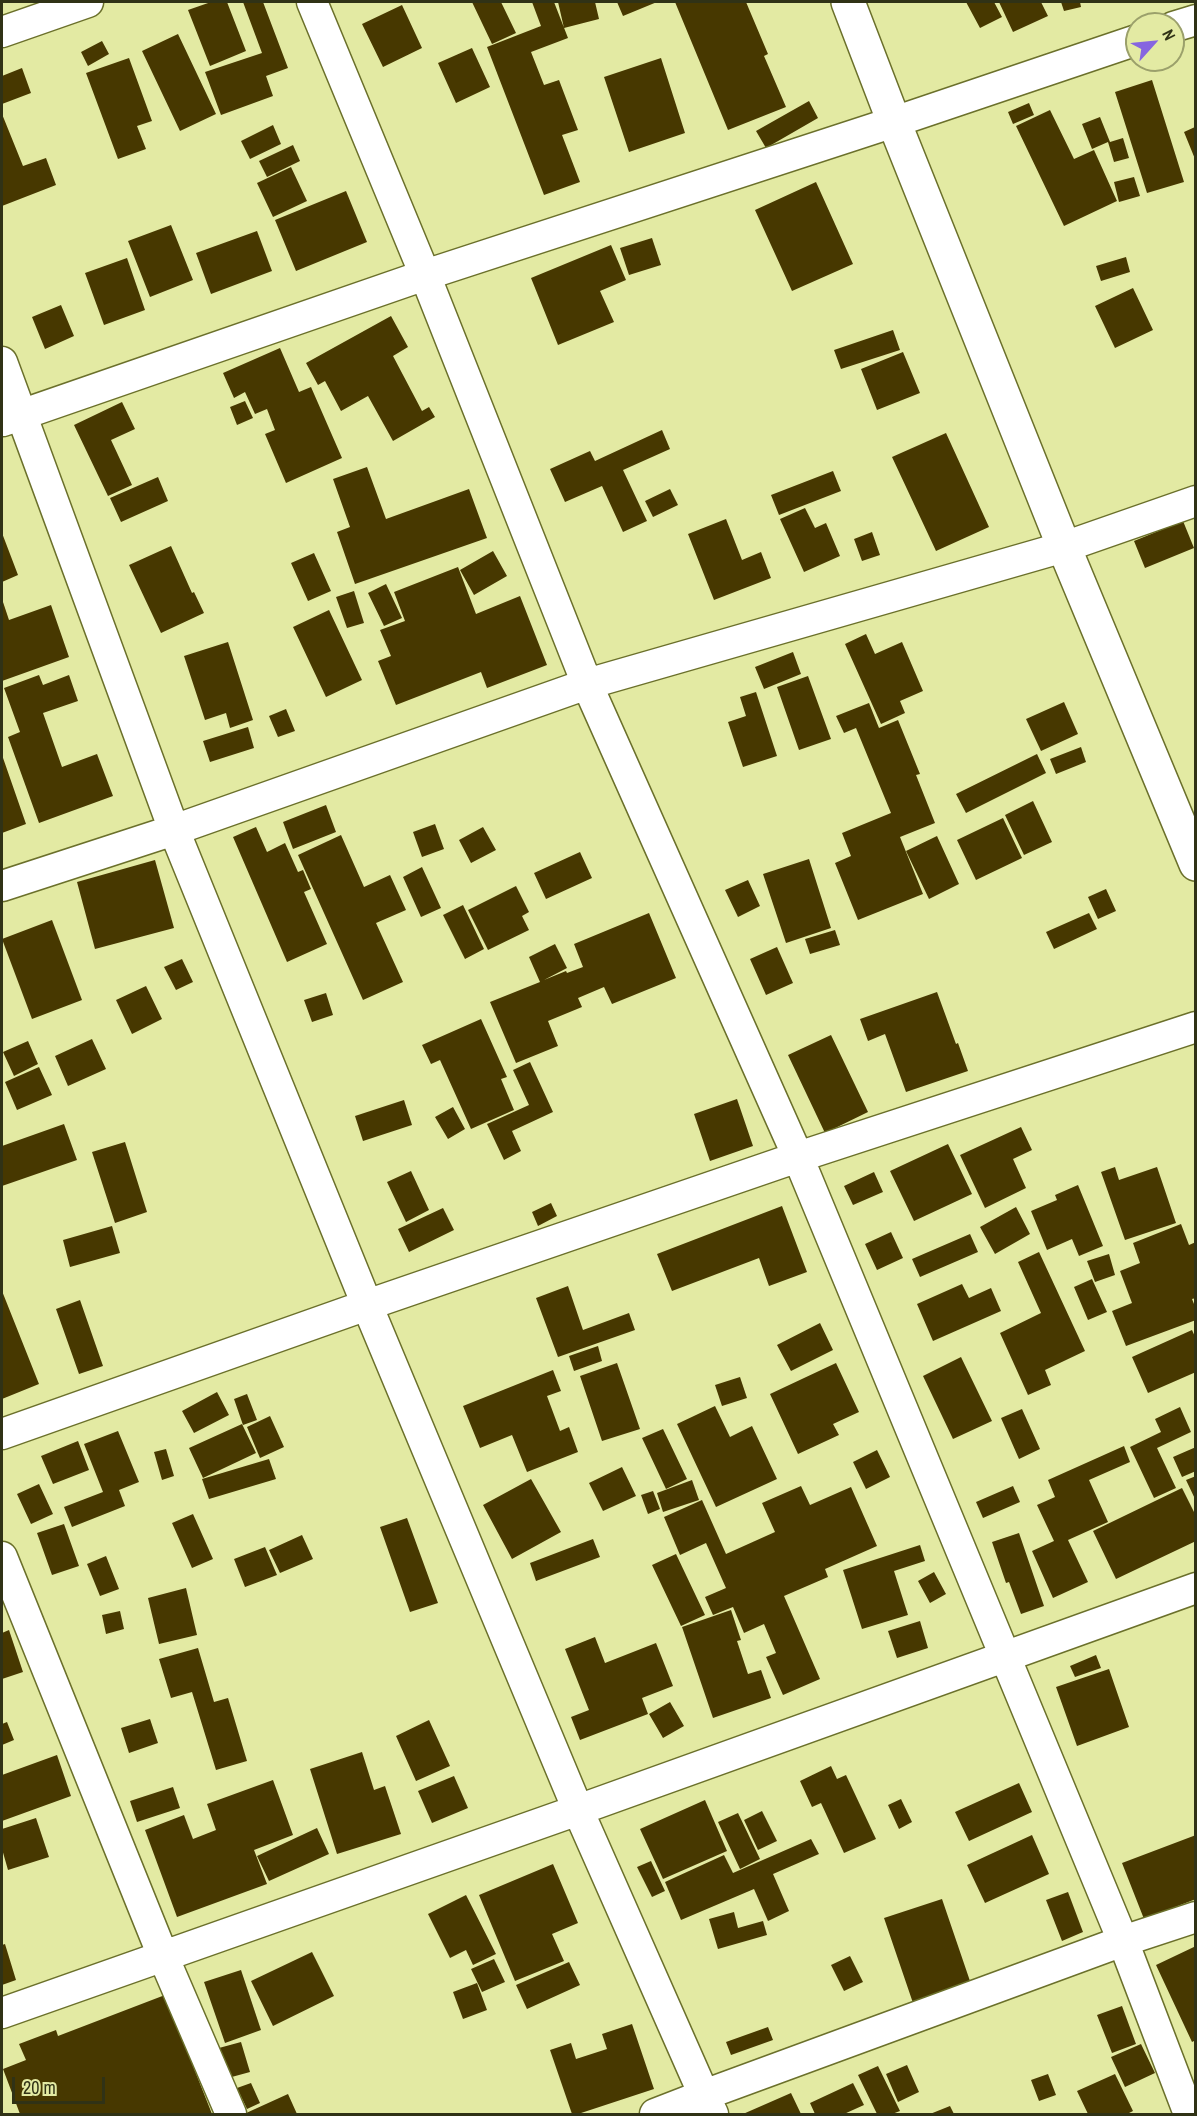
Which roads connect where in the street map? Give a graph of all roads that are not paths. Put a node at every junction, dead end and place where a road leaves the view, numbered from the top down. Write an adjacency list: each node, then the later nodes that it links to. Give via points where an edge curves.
1 (88, 2): 4 (street)
2 (312, 2): 7 (street)
3 (848, 2): 6 (main road)
4 (2, 32)
5 (1125, 44): 6 (street)
6 (894, 122): 7 (street); 11 (main road)
7 (425, 275): 9 (street); 12 (street)
8 (2, 363): 9 (street)
9 (11, 419): 13 (street)
10 (1196, 501): 11 (street)
11 (1064, 547): 12 (street); 14 (main road)
12 (587, 684): 13 (street); 17 (street)
13 (174, 830): 15 (street); 18 (street)
14 (1196, 864)
15 (2, 886)
16 (1196, 1027): 17 (street)
17 (798, 1157): 18 (street); 22 (street)
18 (367, 1305): 19 (street); 23 (street)
19 (2, 1434)
20 (2, 1557): 26 (street)
21 (1196, 1588): 22 (street)
22 (1006, 1658): 23 (street); 25 (street)
23 (578, 1810): 26 (street); 28 (street)
24 (1196, 1917): 25 (street)
25 (1123, 1941): 28 (street); 31 (street)
26 (163, 1956): 27 (street); 29 (street)
27 (2, 2013)
28 (708, 2105): 30 (street)
29 (231, 2115)
30 (655, 2115)
31 (1189, 2115)

